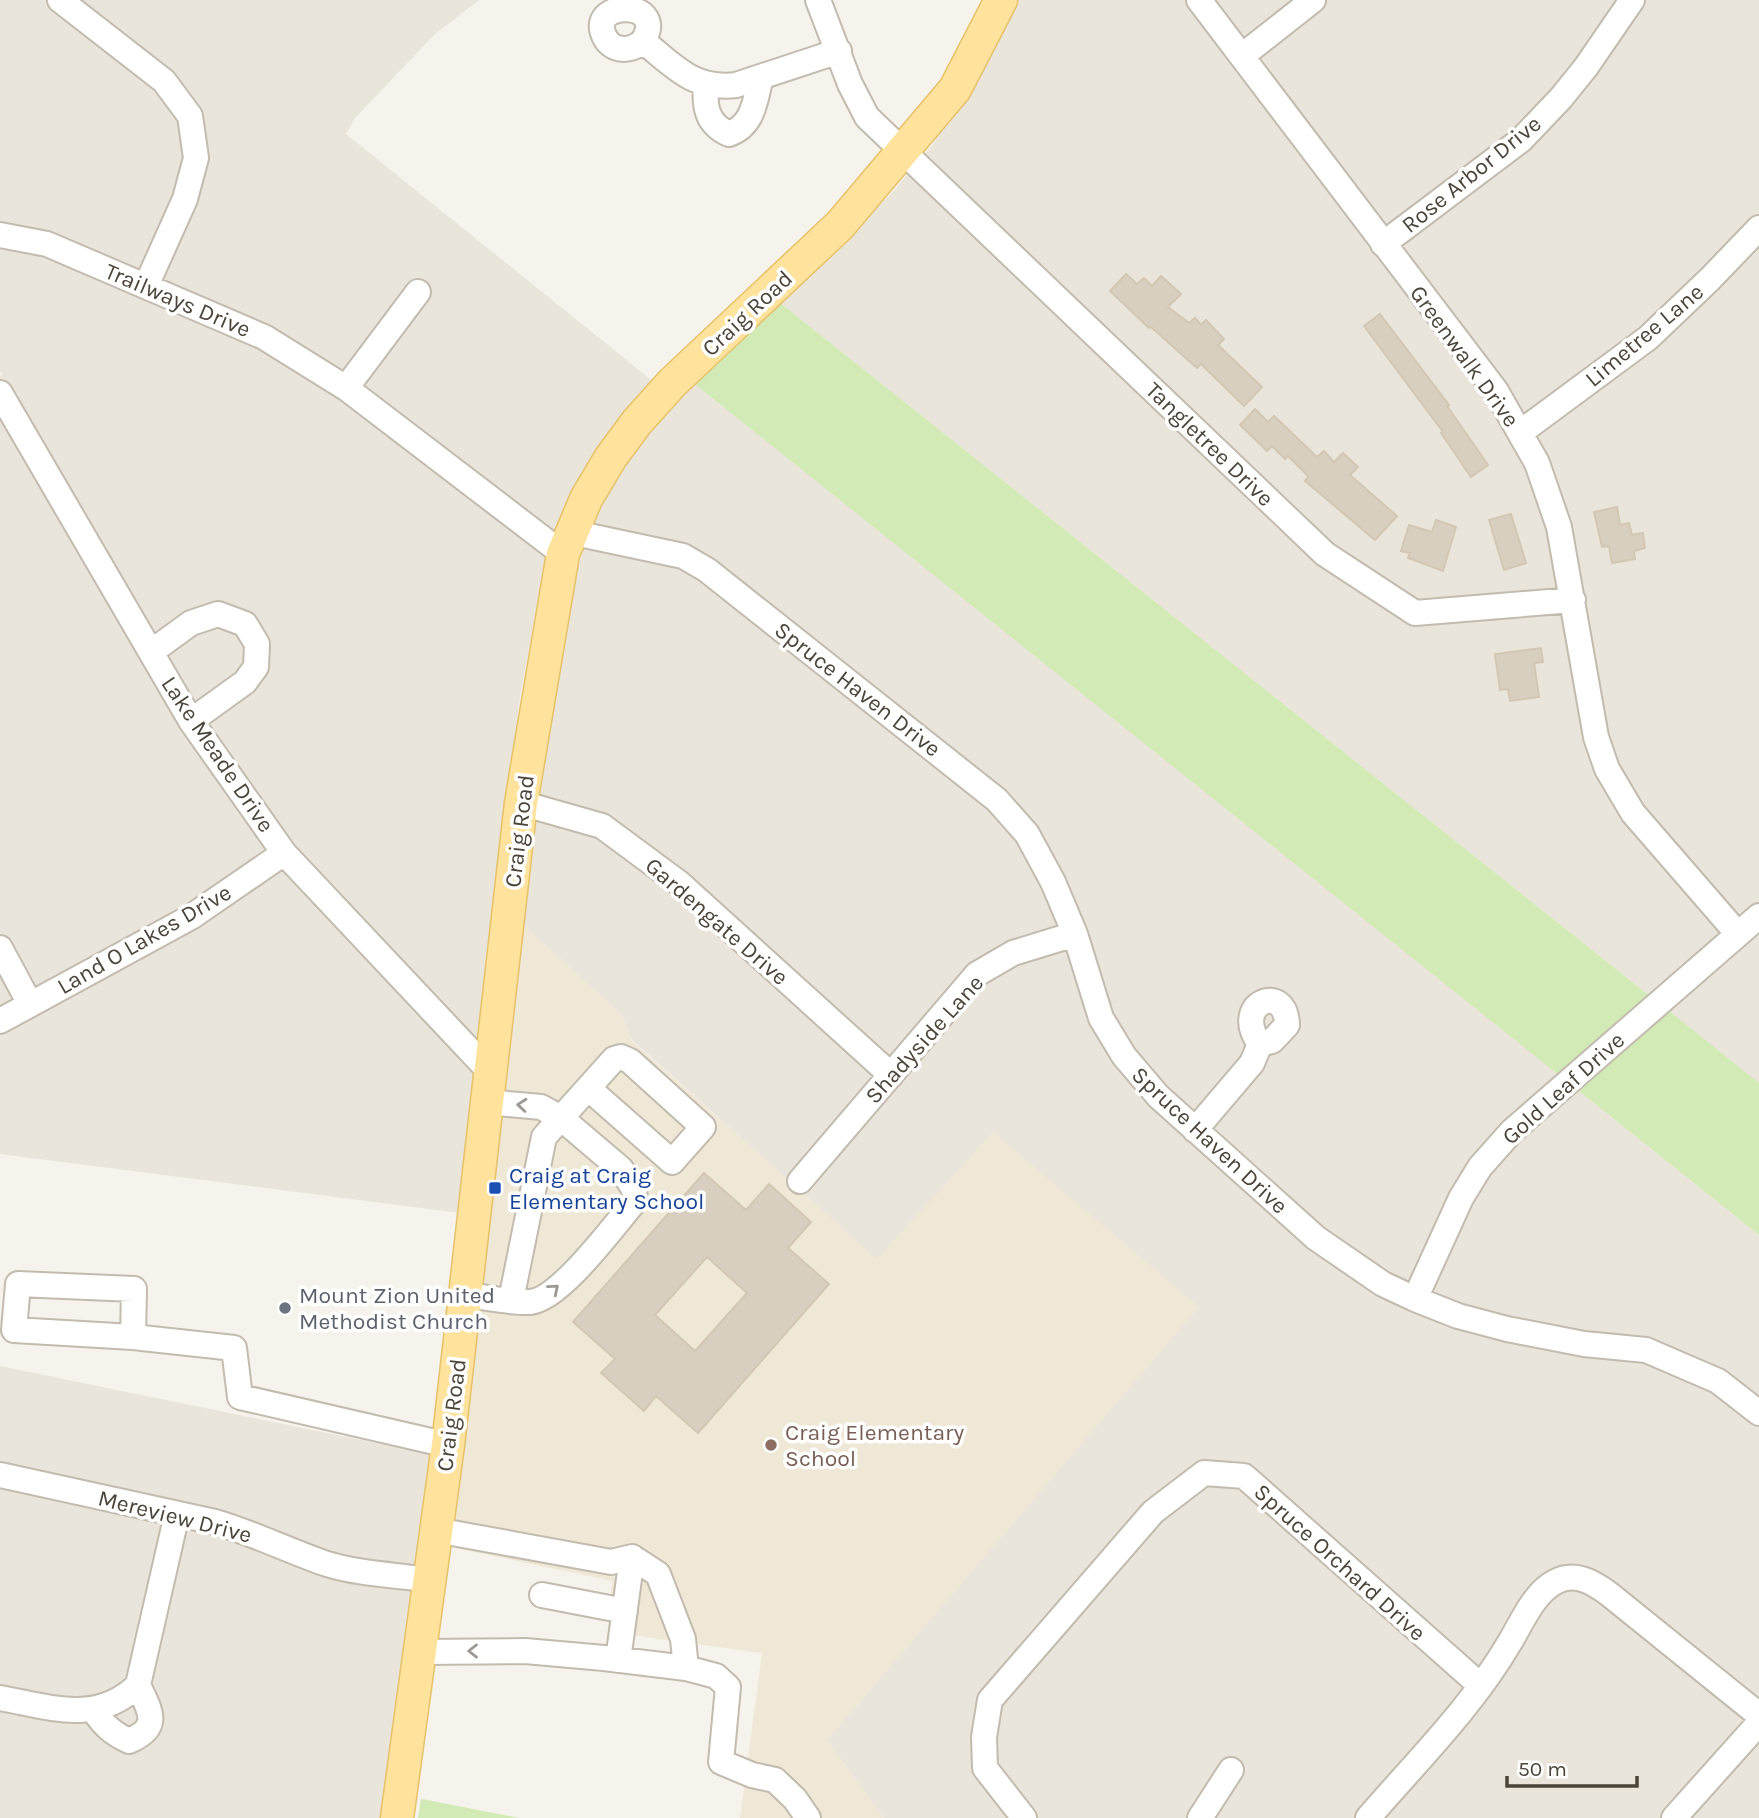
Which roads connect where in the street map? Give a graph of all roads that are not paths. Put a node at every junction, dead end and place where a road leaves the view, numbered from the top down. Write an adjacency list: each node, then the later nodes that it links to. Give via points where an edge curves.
1 (60, 0): 16 (street, via 163,81 190,116 196,158 185,199)
2 (818, 0): 8 (street, Tangletree Drive)
3 (1001, 0): 12 (main road, Craig Road, via 955,89)
4 (1199, 0): 9 (street, Greenwalk Drive)
5 (1314, 0): 9 (street)
6 (1632, 0): 15 (street, Rose Arbor Drive, via 1586,67 1521,140)
7 (643, 41): 11 (street, via 685,76)
8 (839, 51): 10 (street); 12 (street, Tangletree Drive, via 867,117)
9 (1242, 56): 15 (street, Greenwalk Drive)
10 (761, 77): 11 (street, via 736,85); 11 (street, via 747,124 729,134 716,128 708,116)
11 (706, 85)
12 (904, 151): 21 (main road, Craig Road, via 840,225 655,401 611,457); 22 (street, Tangletree Drive, via 1325,554 1415,613)
13 (1759, 228): 20 (street, Limetree Lane, via 1648,338)
14 (0, 235): 16 (street, Trailways Drive, via 47,244)
15 (1383, 244): 20 (street, Greenwalk Drive, via 1496,391)
16 (146, 286): 18 (street, Trailways Drive, via 264,337)
17 (418, 292): 18 (street)
18 (346, 388): 21 (street, Trailways Drive)
19 (0, 393): 23 (street, Lake Meade Drive)
20 (1521, 432): 22 (street, Greenwalk Drive, via 1559,527)
21 (567, 543): 25 (main road, Craig Road); 29 (street, Spruce Haven Drive, via 683,556 707,570 998,800 1027,834)
22 (1573, 600): 28 (street, Greenwalk Drive, via 1596,737 1607,769 1633,813)
23 (151, 652): 24 (street, Lake Meade Drive); 24 (street, via 191,624 218,614 245,624 257,644 256,667 245,682)
24 (191, 721): 26 (street, Lake Meade Drive)
25 (521, 803): 34 (street, Gardengate Drive, via 602,826 613,834 679,883); 35 (main road, Craig Road)
26 (284, 853): 31 (street, Land O Lakes Drive, via 191,917); 35 (street, Lake Meade Drive)
27 (1759, 915): 28 (street, Gold Leaf Drive)
28 (1737, 933): 41 (street, Gold Leaf Drive, via 1513,1131 1480,1167)
29 (1075, 934): 34 (street, Shadyside Lane, via 1013,953 977,975); 38 (street, Spruce Haven Drive, via 1101,1018 1124,1056)
30 (0, 948): 31 (street)
31 (30, 1004): 32 (street, Land O Lakes Drive)
32 (0, 1021)
33 (1260, 1044): 38 (street, via 1252,1063)
34 (891, 1075): 39 (street, Shadyside Lane)
35 (489, 1088): 37 (street, one-way to 35); 40 (main road, Craig Road)
36 (588, 1088): 36 (street, via 672,1162 703,1127 621,1057); 37 (street)
37 (561, 1118): 42 (street, via 544,1137); 42 (street, one-way to 37, via 532,1302 548,1296 586,1261 635,1201 634,1189 621,1169)
38 (1195, 1130): 41 (street, Spruce Haven Drive, via 1316,1238 1383,1284)
39 (800, 1181)
40 (465, 1295): 42 (street); 45 (main road, Craig Road)
41 (1415, 1299): 44 (street, Spruce Haven Drive, via 1507,1329 1646,1350 1718,1381)
42 (512, 1300)
43 (133, 1337): 43 (street, via 134,1289 18,1284 14,1330); 45 (street, via 234,1348 240,1397)
44 (1759, 1413)
45 (448, 1445): 48 (main road, Craig Road)
46 (0, 1475): 47 (street, Mereview Drive)
47 (177, 1514): 50 (street, Mereview Drive, via 246,1531 328,1564); 56 (street)
48 (436, 1530): 49 (street, via 611,1562); 50 (main road, Craig Road)
49 (632, 1557): 52 (street); 55 (street, via 658,1574 683,1639)
50 (430, 1580): 53 (main road, Craig Road)
51 (542, 1595): 52 (street)
52 (625, 1611): 54 (street)
53 (420, 1651): 54 (street, one-way to 53, via 525,1651); 63 (main road, Craig Road)
54 (618, 1660): 55 (street)
55 (686, 1668): 64 (street, via 716,1676 728,1687 721,1762 775,1780)
56 (138, 1685): 59 (street, via 127,1696); 59 (street, via 151,1720 142,1735 129,1741 115,1735)
57 (1481, 1686): 60 (street, via 1546,1588 1557,1580 1581,1578 1609,1594); 65 (street, Spruce Orchard Drive, via 1244,1476 1204,1473 1153,1511 990,1700 985,1768); 67 (street)
58 (0, 1698): 59 (street, via 76,1712)
59 (93, 1709)
60 (1759, 1715)
61 (1759, 1723): 68 (street)
62 (1231, 1770): 66 (street)
63 (397, 1818)
64 (808, 1818)
65 (1024, 1818)
66 (1200, 1818)
67 (1368, 1818)
68 (1674, 1818)

